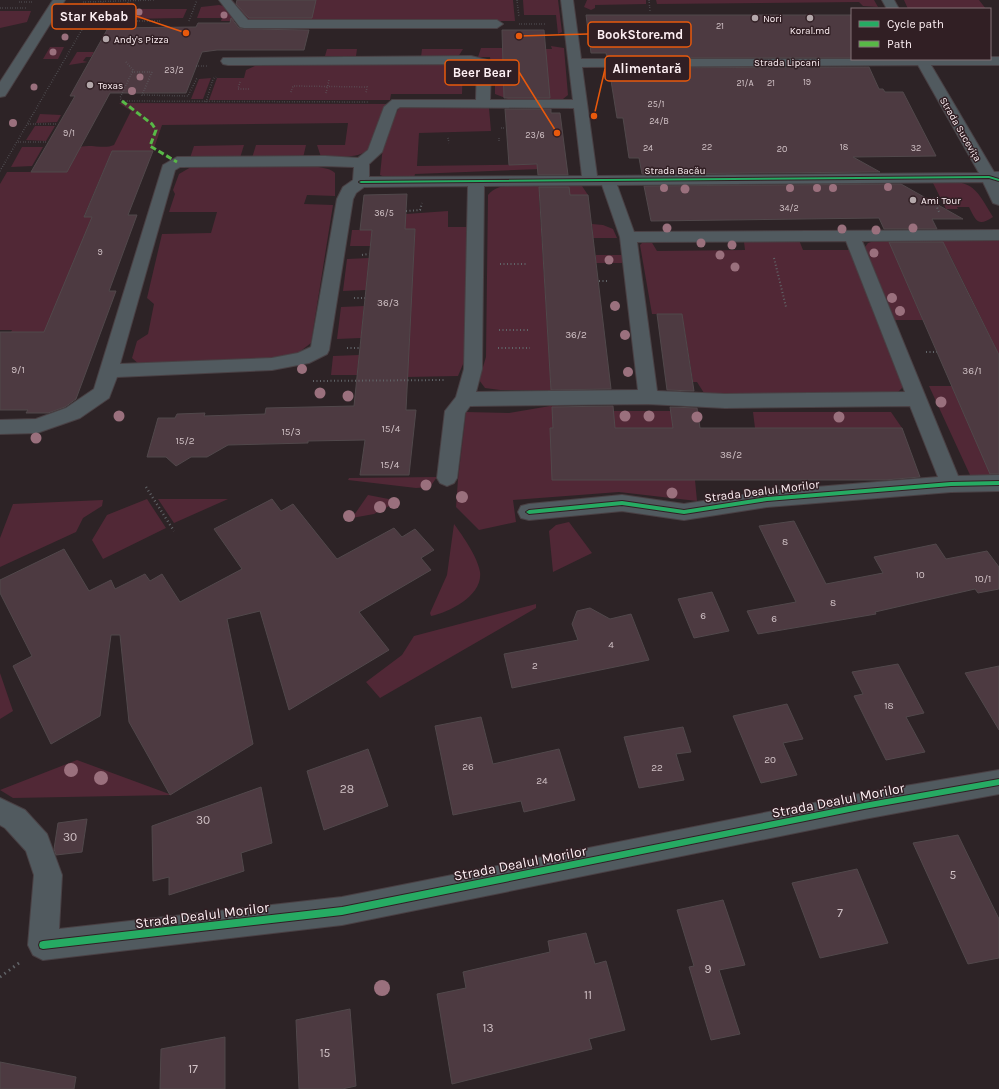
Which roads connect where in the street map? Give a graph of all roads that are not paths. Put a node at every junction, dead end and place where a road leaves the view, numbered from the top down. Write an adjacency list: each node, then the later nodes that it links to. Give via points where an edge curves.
1 (59, 0): 9 (street)
2 (224, 0): 4 (street, via 244,24)
3 (567, 0): 8 (street)
4 (497, 24)
5 (921, 60): 7 (street, Strada Lipcani); 8 (street, Strada Lipcani); 13 (street, Strada Sucevița)
6 (228, 61): 10 (street, via 477,60 484,66)
7 (999, 61)
8 (575, 63): 11 (street)
9 (0, 93)
10 (483, 104): 11 (street); 12 (street, via 397,103 391,107 375,152)
11 (580, 104): 14 (street)
12 (362, 163): 16 (street); 22 (street, via 177,162 168,168)
13 (996, 178): 15 (street, Strada Bacău); 18 (street, Strada Sucevița)
14 (590, 180): 15 (street, Strada Bacău); 17 (street, Strada Bacău)
15 (608, 180): 21 (street)
16 (361, 182): 17 (street, Strada Bacău); 22 (street, via 349,190 345,199 320,350 302,359 283,362)
17 (476, 182): 24 (street, via 474,369)
18 (999, 200)
19 (999, 235): 20 (street)
20 (852, 236): 21 (street); 25 (street)
21 (628, 237): 23 (street)
22 (109, 371): 26 (street, via 102,393 73,413 37,426)
23 (648, 397): 24 (street); 25 (street, via 725,401)
24 (465, 399): 27 (street, via 455,411)
25 (917, 399): 29 (street)
26 (0, 427)
27 (448, 478)
28 (999, 483): 29 (street, Strada Dealul Morilor)
29 (952, 484): 30 (street, Strada Dealul Morilor, via 767,499 684,512 622,503)
30 (529, 512)
31 (999, 782): 32 (street, Strada Dealul Morilor, via 864,806 342,911 43,945 48,875 37,843 15,819)
32 (0, 812)

